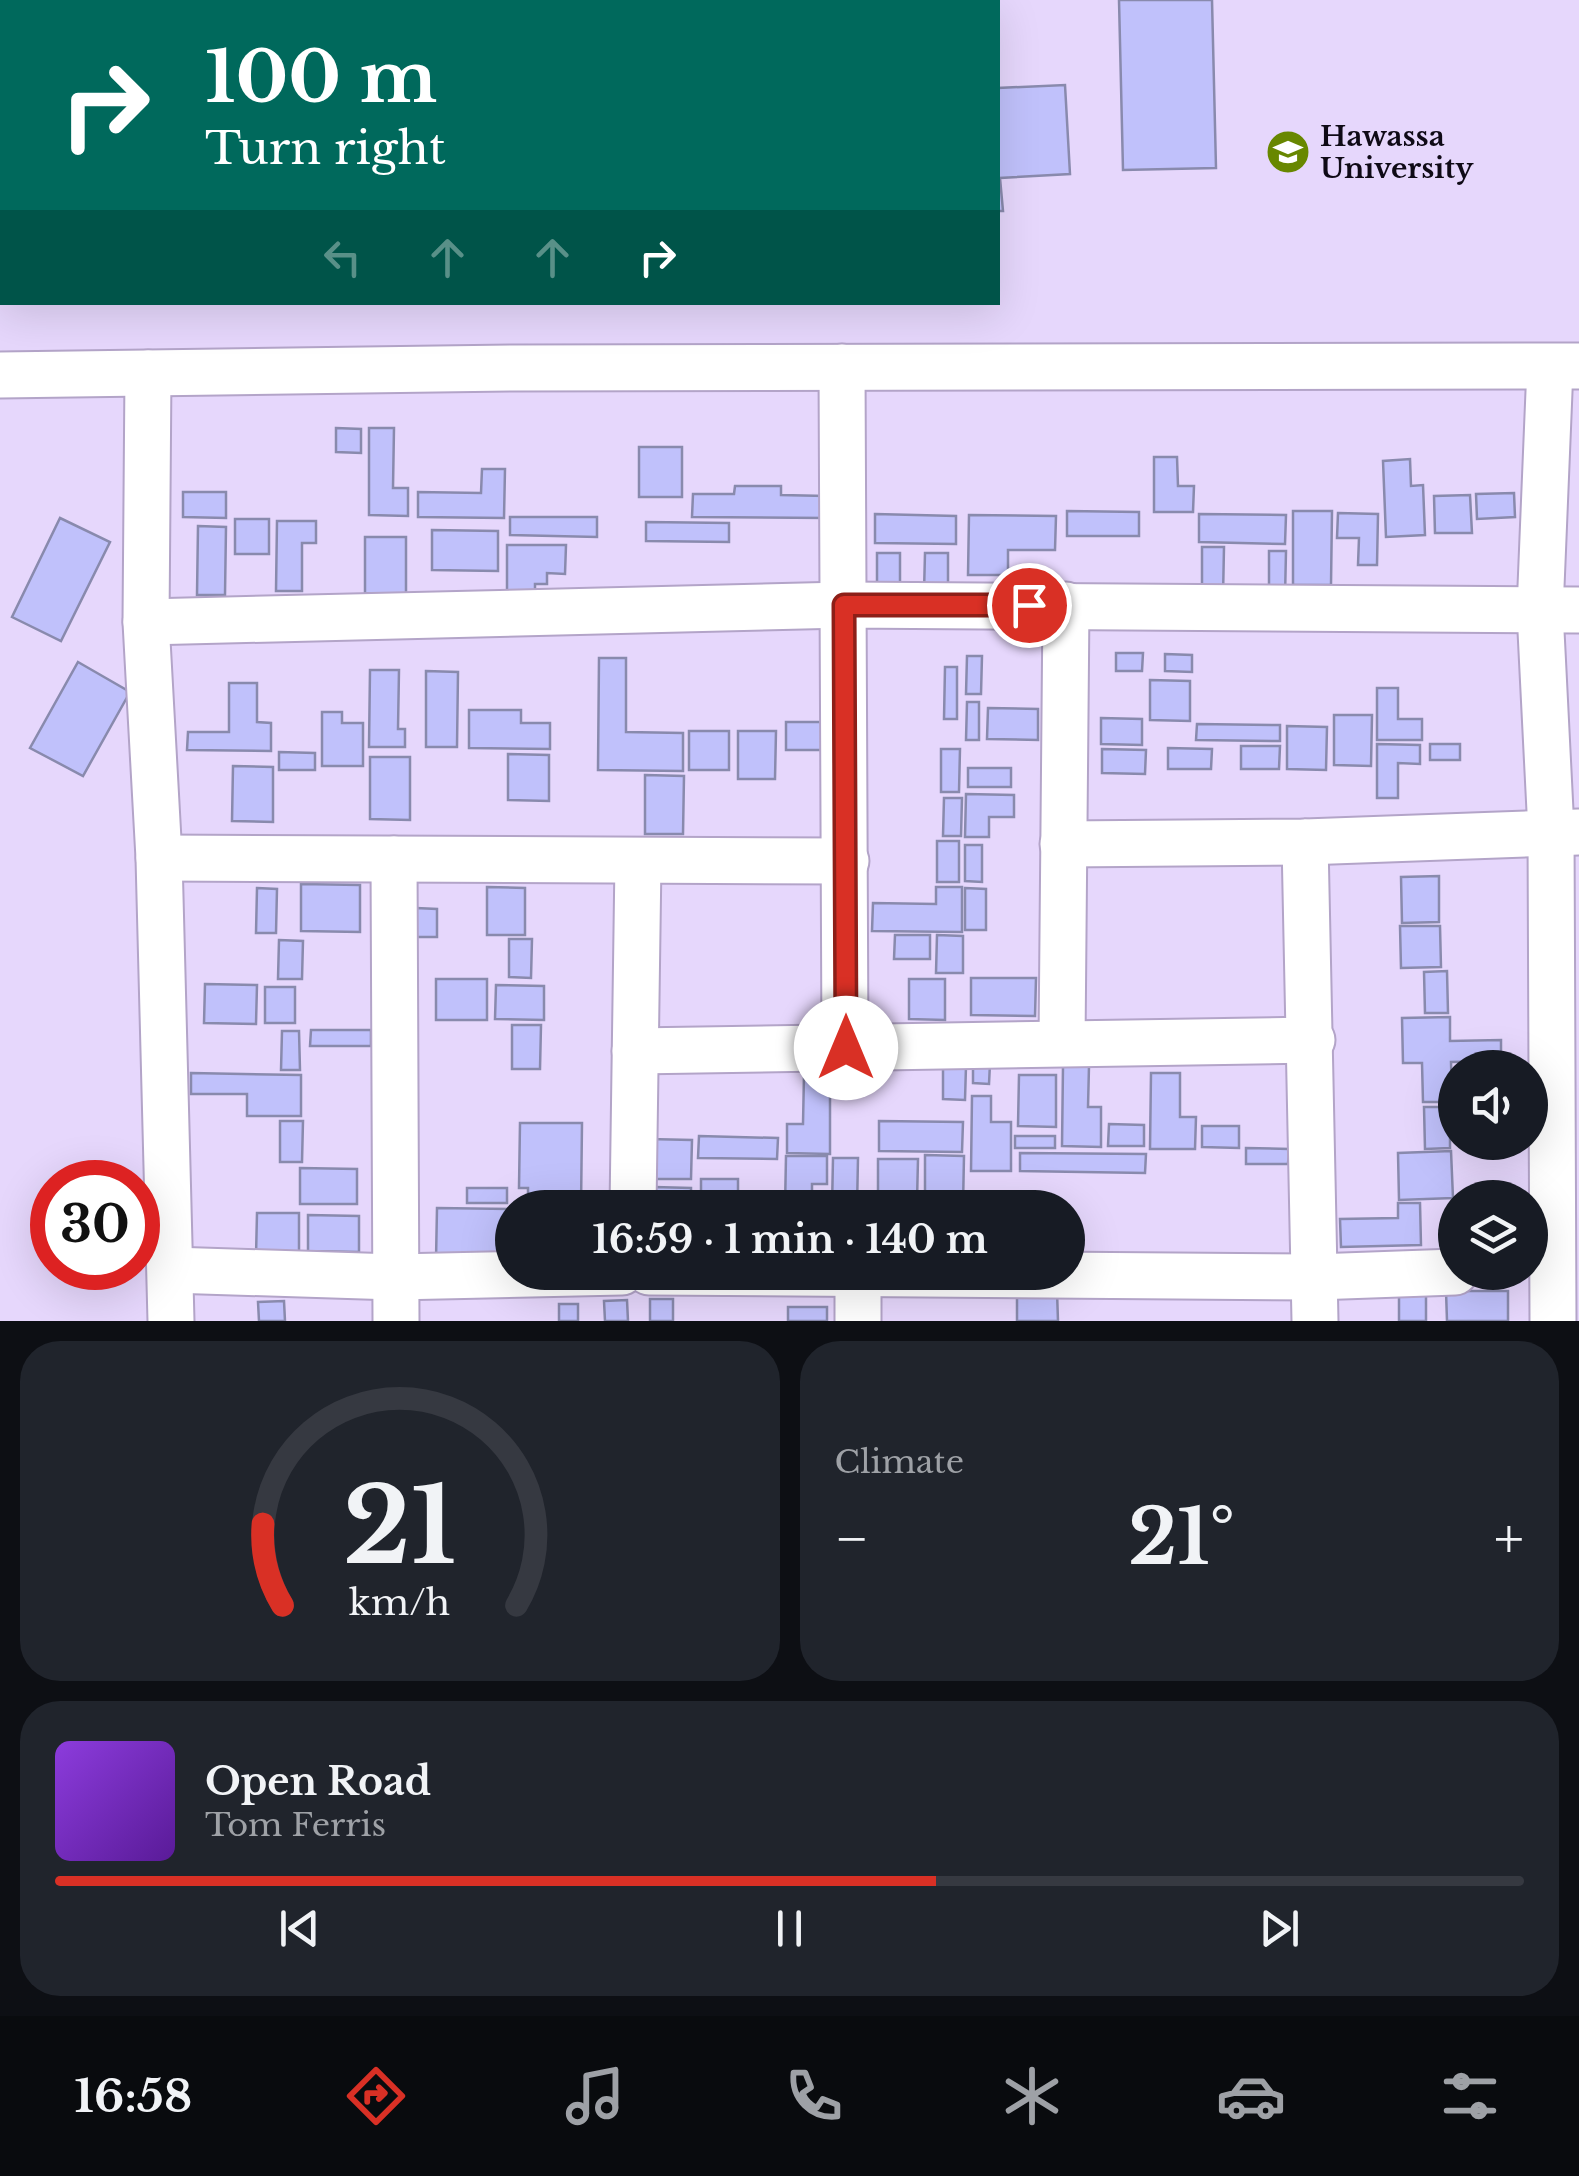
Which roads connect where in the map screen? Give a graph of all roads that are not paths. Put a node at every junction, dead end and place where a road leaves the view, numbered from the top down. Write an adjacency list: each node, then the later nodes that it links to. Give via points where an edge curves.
1 (1564, 366): 2 (street); 7 (street)
2 (842, 368): 3 (street); 5 (street)
3 (148, 373): 4 (street); 8 (street)
4 (0, 376)
5 (844, 605): 6 (street); 8 (street); 15 (street)
6 (1066, 605): 7 (street); 11 (street)
7 (1560, 610): 9 (street)
8 (146, 622): 12 (street)
9 (1565, 831): 10 (street); 21 (street)
10 (1304, 842): 11 (street); 16 (street)
11 (1063, 844): 17 (street)
12 (159, 858): 13 (street); 22 (street)
13 (394, 858): 14 (street); 28 (street)
14 (638, 861): 15 (street); 19 (street)
15 (846, 861): 18 (street)
16 (1312, 1040): 17 (street); 25 (street)
17 (1062, 1043): 18 (street)
18 (846, 1048): 19 (street)
19 (635, 1051): 20 (street)
20 (633, 1190)
21 (1554, 1269): 32 (street)
22 (170, 1270): 28 (street); 29 (street)
23 (1438, 1272): 25 (street)
24 (1085, 1275): 25 (street)
25 (1315, 1276): 31 (street)
26 (495, 1287): 28 (street)
27 (858, 1290): 30 (street)
28 (396, 1299)
29 (171, 1321)
30 (858, 1321)
31 (1316, 1321)
32 (1553, 1321)

